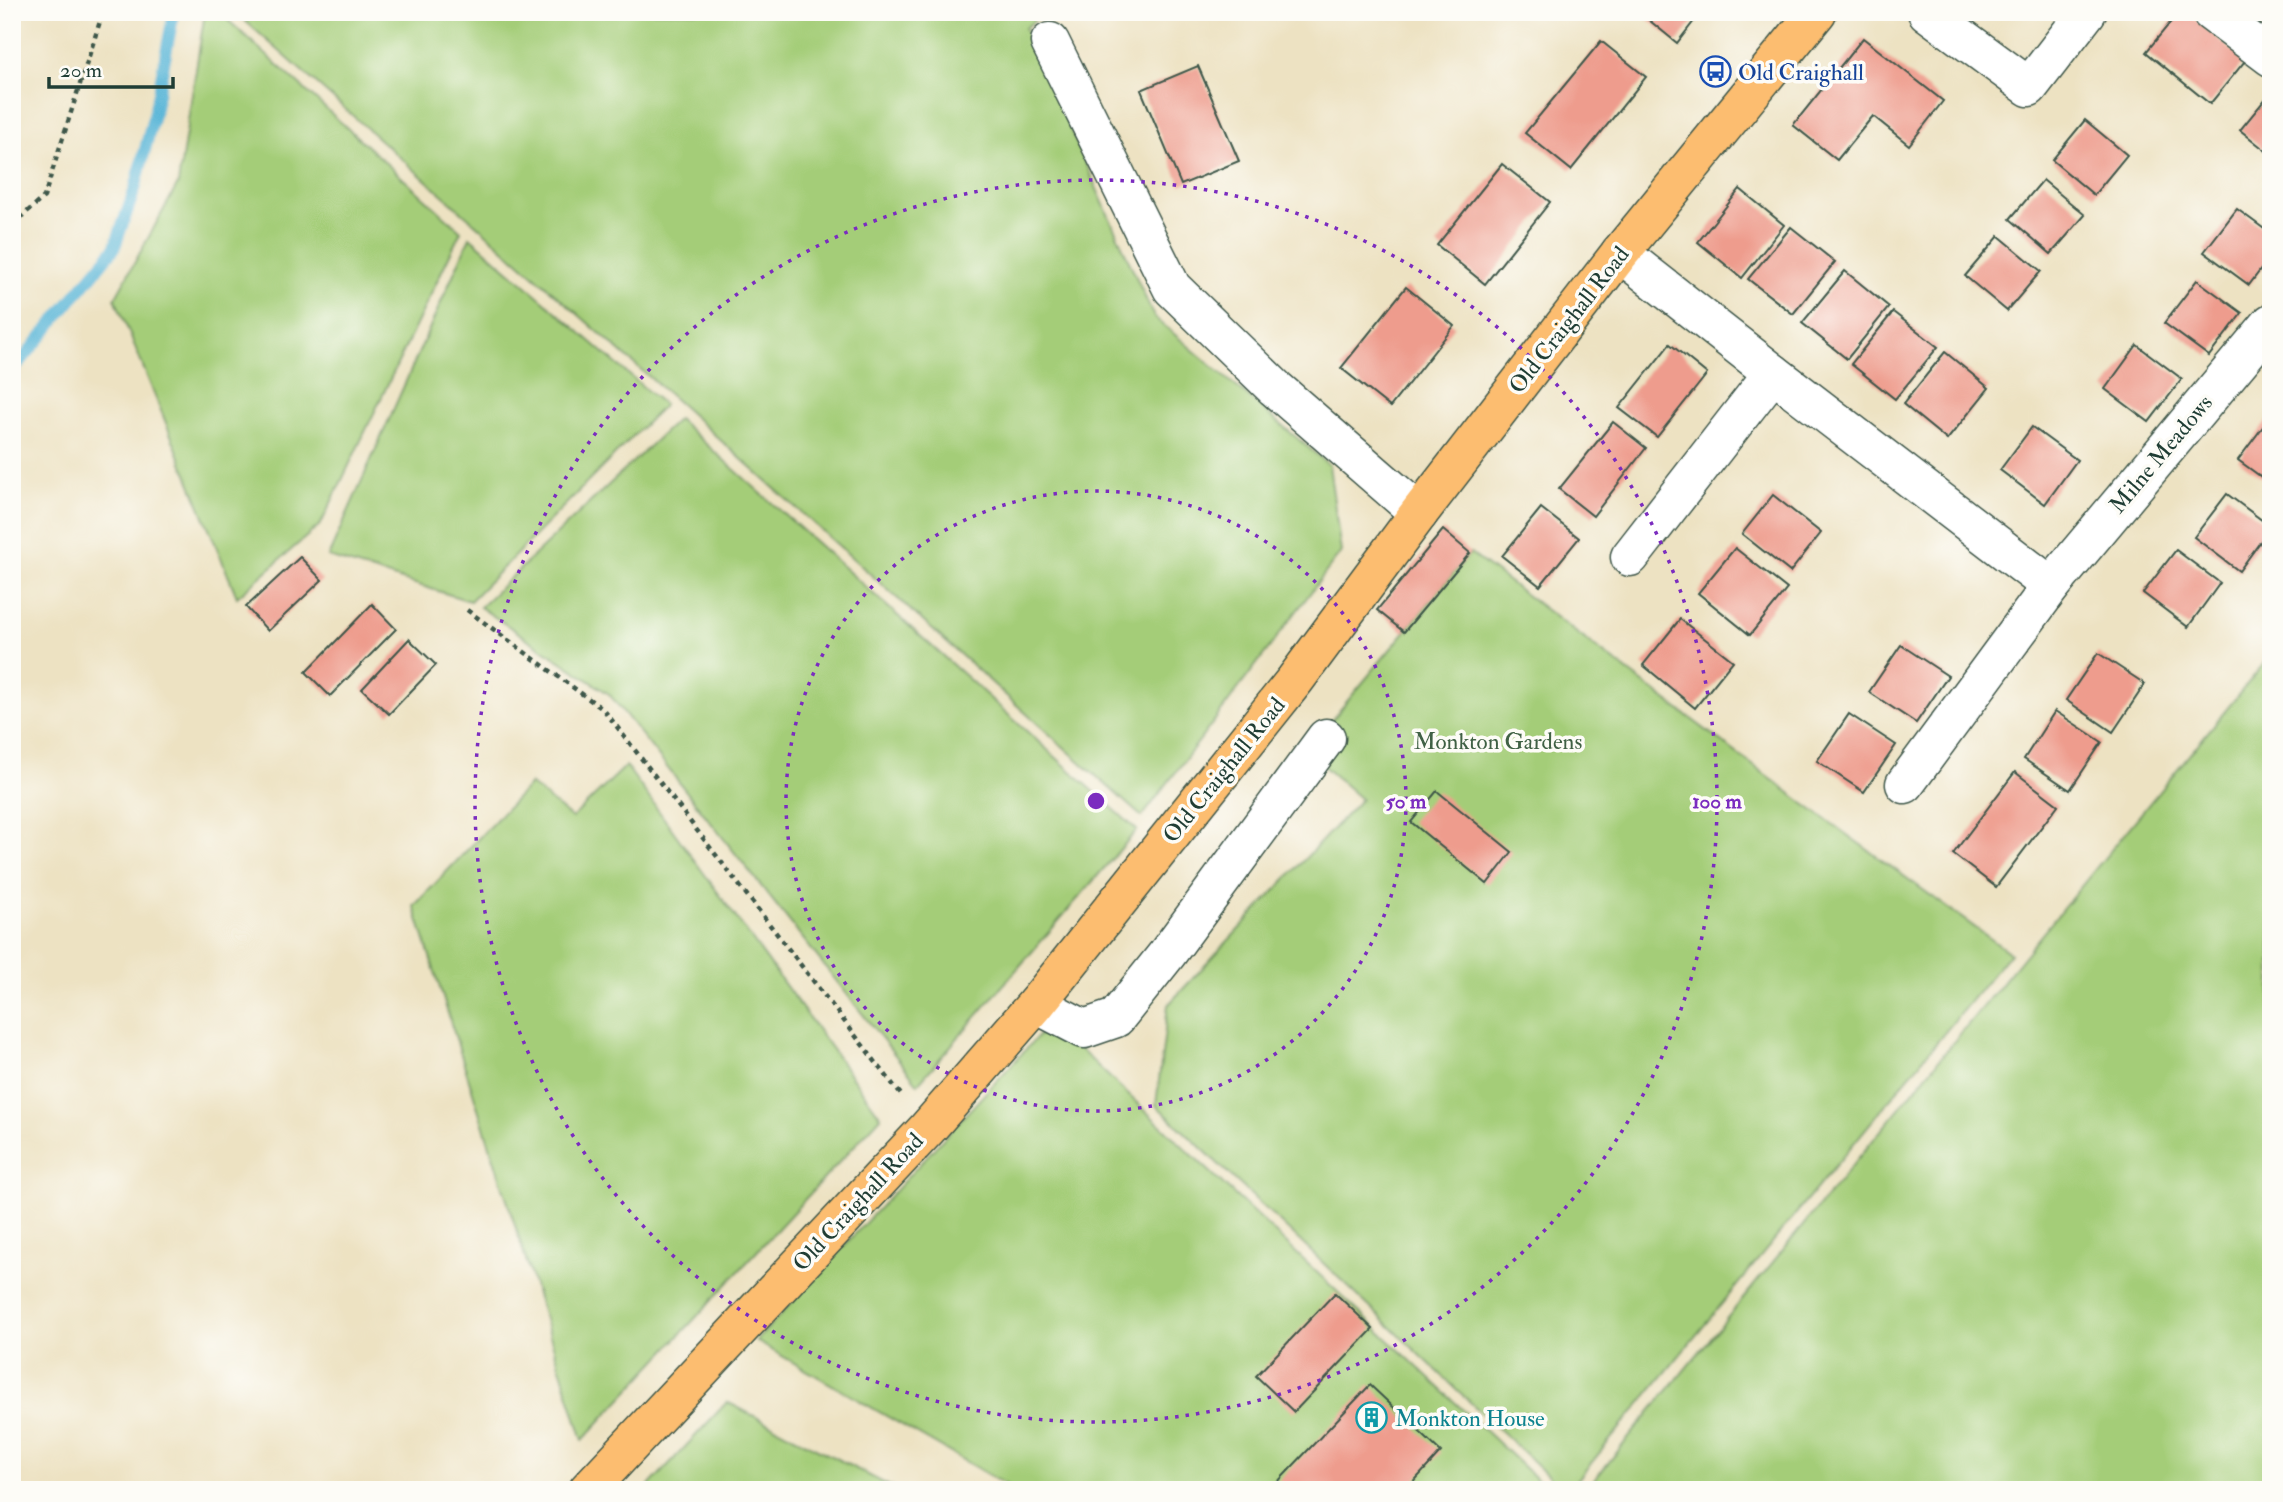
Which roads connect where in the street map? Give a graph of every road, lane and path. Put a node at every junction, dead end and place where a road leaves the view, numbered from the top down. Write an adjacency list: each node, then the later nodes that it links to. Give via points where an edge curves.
1 (103, 12): 8 (path, via 44,197)
2 (1816, 12): 9 (main road, Old Craighall Road)
3 (1927, 12): 4 (street, via 2029,87)
4 (2087, 12)
5 (2211, 12): 7 (street)
6 (1050, 42): 12 (street, via 1172,288 1275,387)
7 (2271, 57)
8 (12, 225)
9 (1620, 253): 11 (street); 12 (main road, Old Craighall Road)
10 (2271, 323): 14 (street, Milne Meadows)
11 (1773, 373): 13 (street); 14 (street)
12 (1419, 513): 18 (main road, Old Craighall Road, via 1295,680)
13 (1630, 558)
14 (2051, 586): 17 (street, Milne Meadows)
15 (467, 610): 19 (path, via 604,710)
16 (1326, 738): 18 (street, via 1116,1018 1084,1029)
17 (1905, 784)
18 (1036, 1004): 19 (main road, Old Craighall Road)
19 (927, 1129): 20 (main road, Old Craighall Road)
20 (588, 1490)

